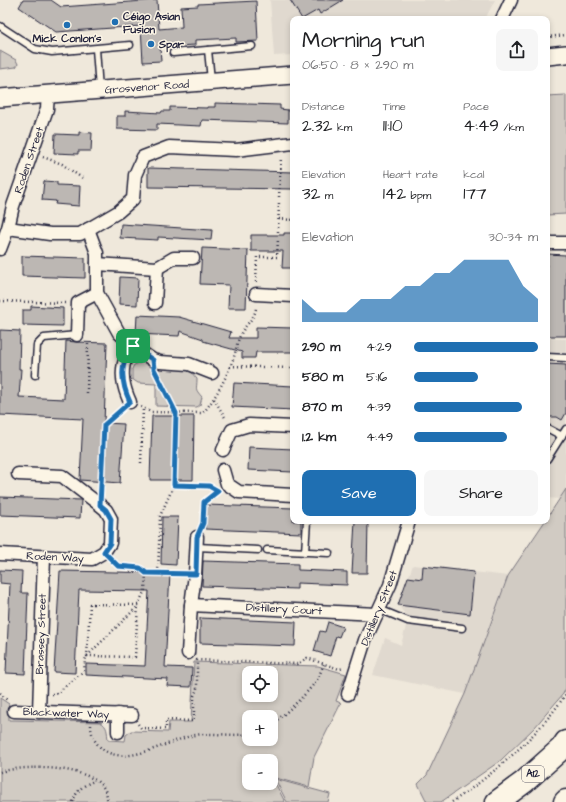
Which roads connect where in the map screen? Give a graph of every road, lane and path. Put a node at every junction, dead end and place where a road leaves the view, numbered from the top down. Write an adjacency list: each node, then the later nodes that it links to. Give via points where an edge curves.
1 (511, 0): 2 (street)
2 (503, 16)
3 (0, 26): 8 (lane, via 35,49 52,52)
4 (566, 35): 5 (path)
5 (550, 37)
6 (130, 45): 8 (lane)
7 (252, 46): 9 (lane)
8 (96, 49): 15 (lane)
9 (208, 50): 10 (lane); 14 (lane)
10 (173, 53)
11 (566, 54): 12 (main road)
12 (550, 56)
13 (290, 75): 14 (main road, Grosvenor Road)
14 (212, 82): 15 (main road, Grosvenor Road)
15 (100, 90): 16 (main road, Grosvenor Road)
16 (48, 94): 17 (main road, Grosvenor Road); 19 (street, Roden Street, via 47,109)
17 (0, 98)
18 (288, 144): 21 (path); 26 (street, via 236,150 169,147 143,157 135,176 133,199 118,212)
19 (31, 152): 20 (path, via 62,164); 25 (street, Roden Street)
20 (82, 178)
21 (279, 197)
22 (279, 202): 23 (path)
23 (279, 219): 24 (path); 27 (path)
24 (290, 220)
25 (8, 228): 26 (street, via 50,234 80,234); 31 (street, Roden Street)
26 (88, 230): 33 (street, via 97,253)
27 (278, 232)
28 (278, 238): 36 (path, via 277,257 257,257)
29 (550, 243): 30 (street)
30 (566, 243)
31 (0, 249)
32 (193, 258): 34 (street, via 174,258)
33 (97, 264): 34 (street); 35 (street)
34 (157, 268): 40 (street)
35 (97, 294): 39 (street); 43 (street, via 118,333)
36 (256, 294): 37 (street); 41 (path)
37 (290, 296)
38 (0, 301): 39 (path)
39 (78, 303): 42 (street)
40 (155, 304)
41 (256, 312)
42 (77, 335): 50 (lane, via 44,338 37,345); 51 (path, via 88,343)
43 (133, 346): 46 (street); 53 (street, via 125,360 123,375 125,391)
44 (550, 357): 45 (lane)
45 (566, 358)
46 (153, 360): 49 (street, via 189,364); 65 (path, via 154,369 176,413)
47 (230, 366): 48 (path)
48 (290, 368)
49 (212, 373)
50 (35, 375)
51 (87, 393)
52 (214, 399): 57 (path)
53 (130, 402): 68 (path, via 104,425)
54 (143, 408): 62 (path)
55 (290, 428): 57 (street, via 249,425)
56 (566, 429): 59 (lane)
57 (232, 430): 60 (street)
58 (550, 430): 59 (lane)
59 (562, 436): 61 (lane)
60 (223, 450)
61 (550, 454)
62 (140, 463)
63 (223, 470): 66 (street)
64 (18, 474): 68 (street, via 62,476)
65 (174, 485): 66 (path); 80 (path, via 160,516)
66 (222, 487): 67 (street, via 239,492); 71 (path, via 204,502 203,523)
67 (290, 495)
68 (100, 505): 74 (street, via 111,519 110,543)
69 (307, 524): 75 (lane)
70 (408, 524): 84 (street, Distillery Street, via 390,585)
71 (197, 542): 72 (lane); 81 (street)
72 (258, 550)
73 (268, 550): 75 (lane)
74 (104, 552): 78 (street, Roden Way, via 92,559); 79 (path, via 118,566 140,568)
75 (306, 552): 76 (lane)
76 (329, 553)
77 (0, 554): 78 (street, Roden Way)
78 (44, 556): 92 (street, Brassey Street)
79 (146, 573): 80 (path); 82 (path, via 145,590)
80 (158, 573): 81 (path)
81 (196, 574): 83 (street)
82 (138, 605): 87 (path); 87 (path, via 90,604); 87 (path, via 135,657)
83 (190, 605): 84 (street, Distillery Court); 86 (street)
84 (378, 611): 85 (lane, via 408,621); 89 (street, Distillery Street)
85 (462, 628)
86 (188, 653)
87 (87, 656): 92 (path, via 84,660 84,671 56,694)
88 (324, 664): 89 (path, via 339,669); 97 (path, via 307,658 297,664 197,660 194,721 166,720 166,729 141,728); 98 (path, via 318,679)
89 (356, 667): 90 (street, Distillery Street)
90 (348, 694)
91 (566, 694): 106 (path, via 537,730 504,764)
92 (39, 695): 94 (street, Brassey Street)
93 (14, 711): 94 (street, Blackwater Way)
94 (38, 712): 95 (street, Blackwater Way)
95 (91, 714): 96 (street, Blackwater Way); 100 (path, via 94,742 111,754 124,756 205,734)
96 (118, 714): 97 (street, Blackwater Way); 99 (street, Blackwater Way)
97 (132, 715)
98 (278, 720)
99 (118, 732)
100 (242, 735)
101 (566, 742): 107 (highway, A12, via 524,782)
102 (0, 772): 103 (path, via 41,767 74,772)
103 (95, 781): 104 (path, via 79,789); 105 (path, via 107,792)
104 (73, 802)
105 (107, 802)
106 (452, 802)
107 (497, 802)

